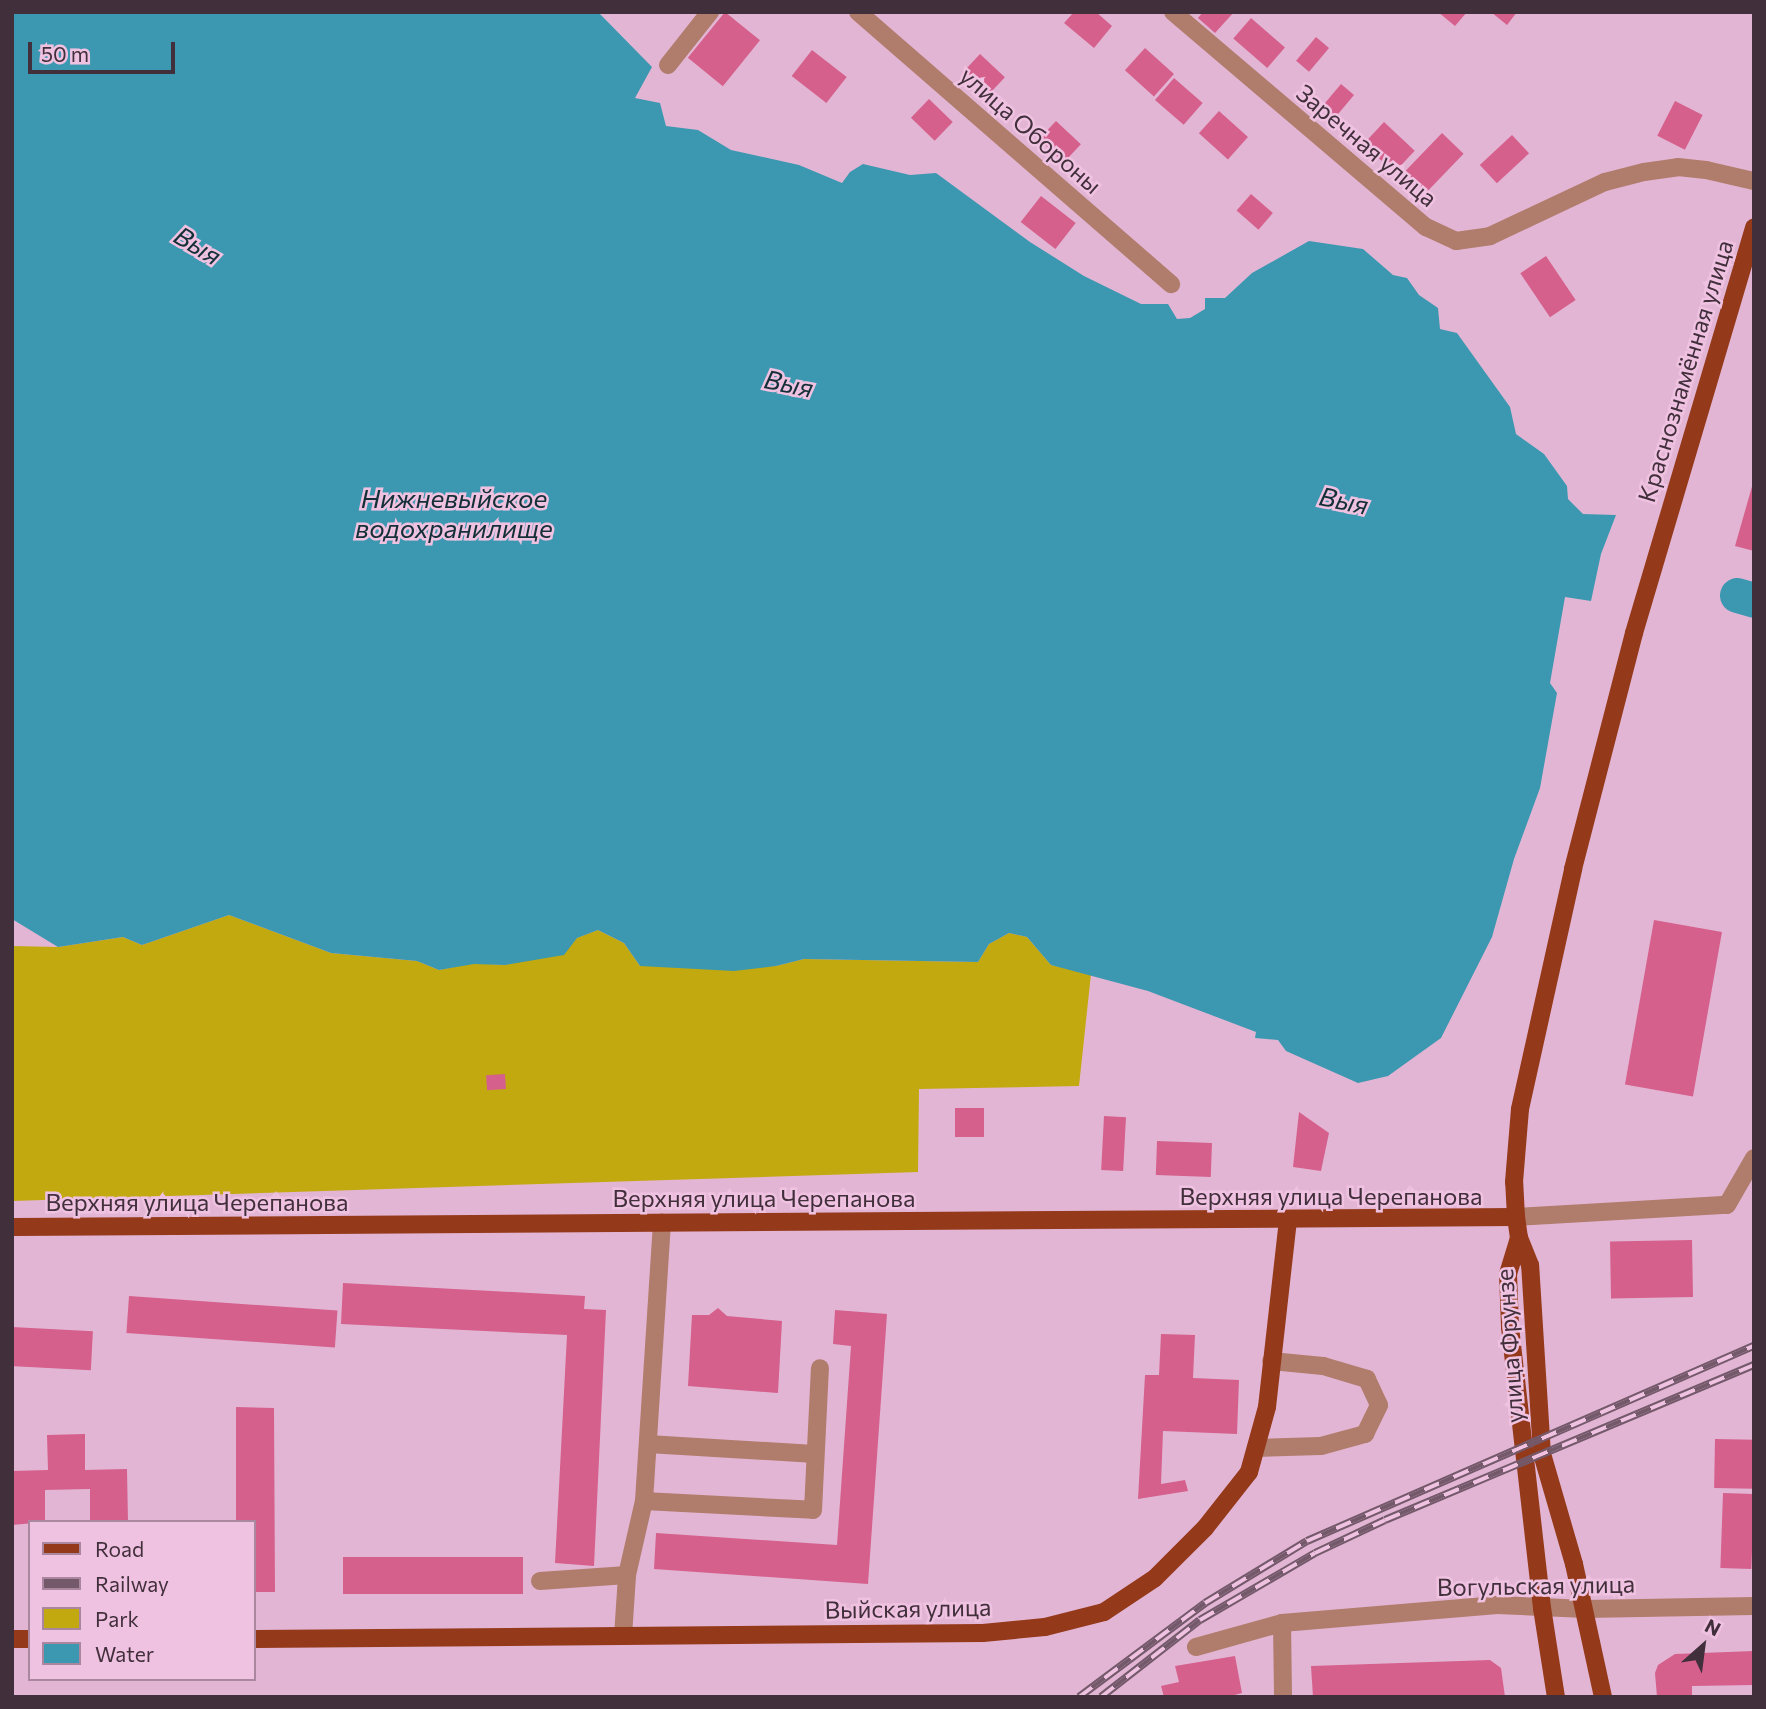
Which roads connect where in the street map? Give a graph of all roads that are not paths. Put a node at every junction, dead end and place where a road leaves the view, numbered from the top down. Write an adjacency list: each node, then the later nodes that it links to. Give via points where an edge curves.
1 (709, 12): 4 (street)
2 (858, 12): 7 (street, улица Обороны)
3 (1173, 12): 5 (street, Заречная улица, via 1426,227 1456,240 1490,236 1605,182 1644,172 1678,167)
4 (668, 65)
5 (1754, 181)
6 (1754, 227): 9 (main road, Краснознамённая улица, via 1664,529 1573,869 1520,1109)
7 (1171, 284)
8 (1754, 1158): 9 (street, via 1727,1205)
9 (1516, 1217): 10 (main road, Верхняя улица Черепанова); 13 (main road, Краснознамённая улица)
10 (1288, 1221): 11 (main road, Верхняя улица Черепанова); 14 (main road, Выйская улица)
11 (663, 1223): 12 (main road, Верхняя улица Черепанова); 16 (street)
12 (12, 1227)
13 (1519, 1238): 23 (main road, улица Фрунзе, via 1508,1274 1510,1327); 24 (main road, улица Фрунзе, via 1530,1265 1542,1454)
14 (1271, 1361): 17 (main road, Выйская улица, via 1267,1407); 17 (street, via 1323,1366 1367,1379 1379,1405 1365,1434 1321,1446)
15 (821, 1368): 18 (street)
16 (648, 1444): 18 (street); 19 (street)
17 (1256, 1448): 26 (main road, Выйская улица, via 1249,1472 1205,1528 1155,1578 1104,1612 1045,1627 984,1633)
18 (815, 1454): 19 (street, via 813,1510)
19 (644, 1501): 20 (street)
20 (627, 1575): 21 (street); 26 (street)
21 (540, 1581)
22 (1754, 1606): 24 (street, Вогульская улица)
23 (1542, 1608): 24 (street, Вогульская улица); 25 (street, Вогульская улица, via 1497,1605); 30 (main road, улица Фрунзе)
24 (1585, 1609): 31 (main road, улица Фрунзе)
25 (1282, 1623): 28 (street, Вогульская улица); 29 (street)
26 (623, 1636): 27 (main road, Выйская улица)
27 (256, 1639)
28 (1196, 1647)
29 (1283, 1697)
30 (1556, 1697)
31 (1603, 1697)

